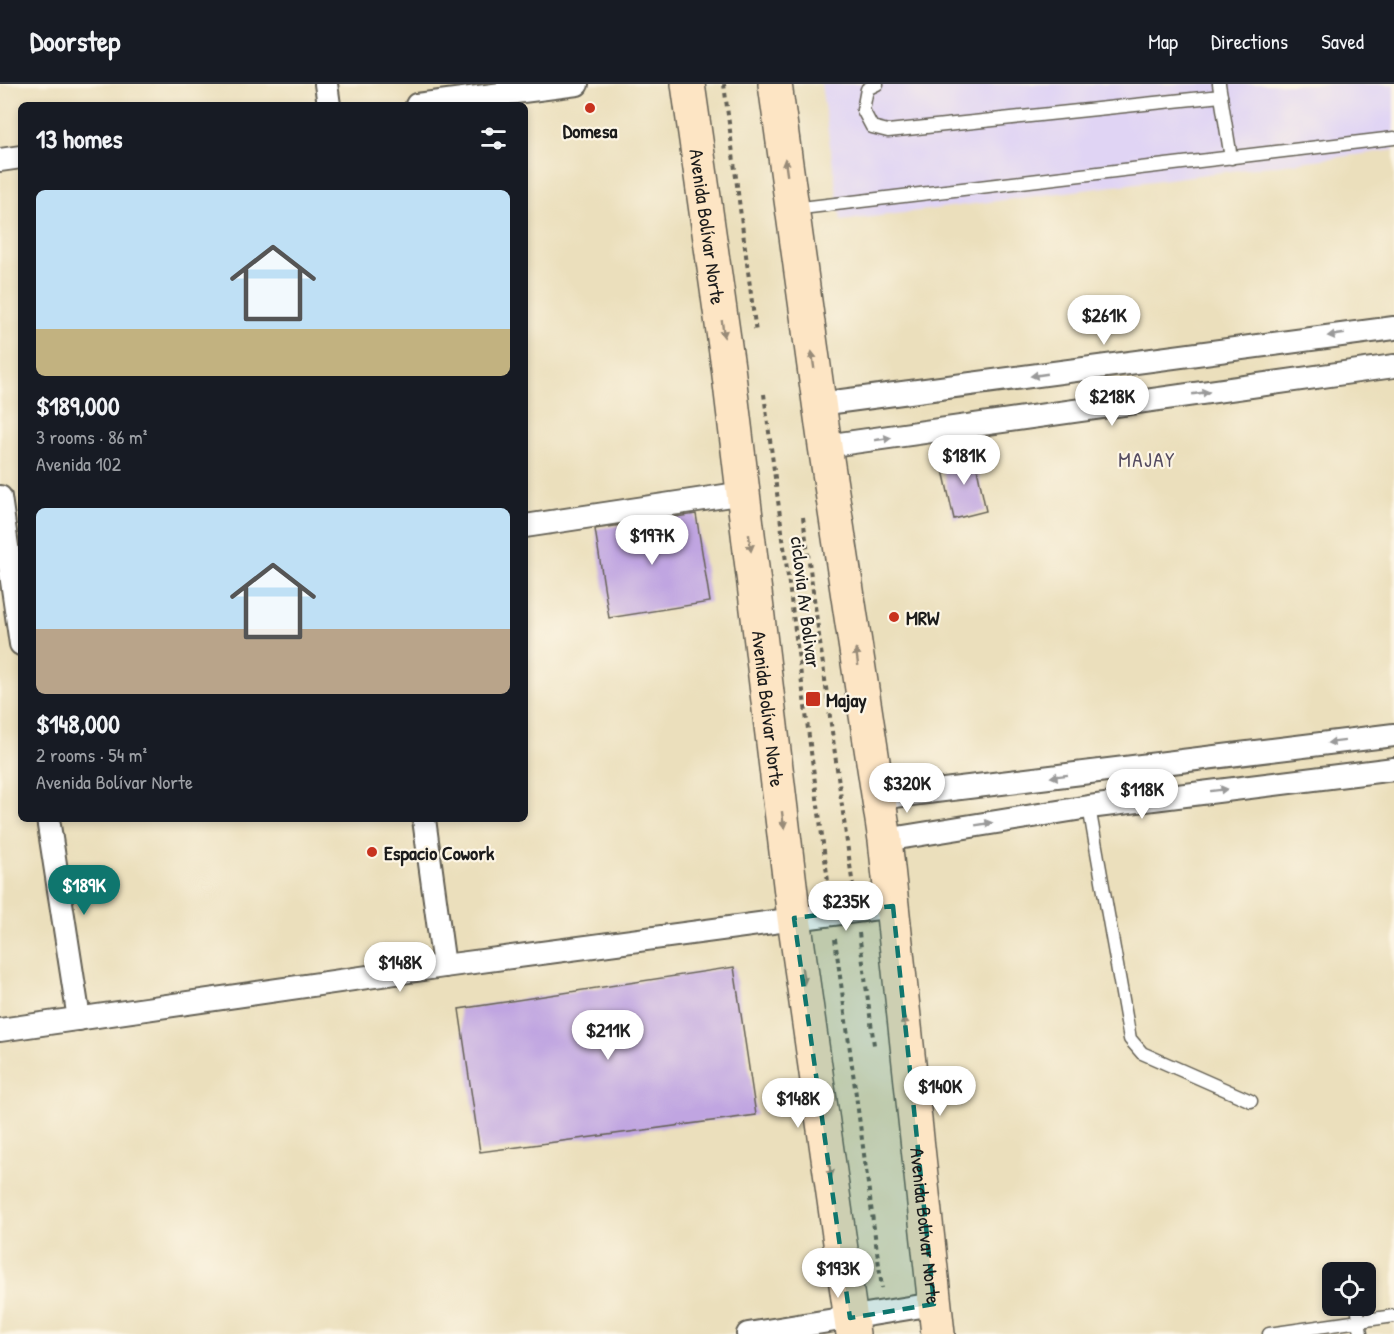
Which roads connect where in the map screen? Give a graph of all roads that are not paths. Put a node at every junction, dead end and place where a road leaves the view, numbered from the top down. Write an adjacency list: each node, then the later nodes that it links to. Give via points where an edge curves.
1 (326, 84): 7 (street)
2 (577, 84): 8 (street)
3 (688, 84): 18 (main road, Avenida Bolívar Norte, one-way to 18)
4 (775, 84): 13 (main road, Avenida Bolívar Norte, one-way to 4)
5 (876, 84): 6 (lane, via 867,88 863,110 873,127 888,131)
6 (1220, 90): 11 (lane)
7 (329, 102)
8 (440, 102)
9 (1394, 138): 11 (lane)
10 (18, 157): 12 (street)
11 (1231, 158): 13 (lane)
12 (0, 160)
13 (792, 209): 16 (main road, Avenida Bolívar Norte, one-way to 13)
14 (1394, 328): 16 (street, one-way to 16)
15 (1394, 366): 17 (street, one-way to 15)
16 (819, 404): 17 (main road, Avenida Bolívar Norte)
17 (825, 446): 25 (main road, Avenida Bolívar Norte, one-way to 17)
18 (744, 493): 20 (street); 31 (main road, Avenida Bolívar Norte, one-way to 31)
19 (0, 497): 21 (street)
20 (528, 526)
21 (12, 598): 22 (street)
22 (18, 629)
23 (1394, 735): 25 (street, one-way to 25)
24 (1394, 769): 26 (street, one-way to 24)
25 (878, 798): 29 (main road, Avenida Bolívar Norte)
26 (1089, 807): 29 (street, one-way to 26); 35 (lane, via 1130,1039 1142,1053)
27 (48, 822): 33 (street)
28 (424, 822): 32 (street)
29 (885, 840): 30 (main road, Avenida Bolívar Norte)
30 (893, 906): 31 (street); 37 (main road, Avenida Bolívar Norte, one-way to 30)
31 (794, 918): 32 (street); 38 (main road, Avenida Bolívar Norte, one-way to 38)
32 (444, 966): 33 (street)
33 (79, 1019): 34 (street)
34 (0, 1030)
35 (1251, 1101)
36 (1394, 1316): 39 (lane)
37 (936, 1319): 38 (street)
38 (851, 1326): 40 (street)
39 (1360, 1328): 41 (lane)
40 (748, 1334)
41 (1269, 1334)

